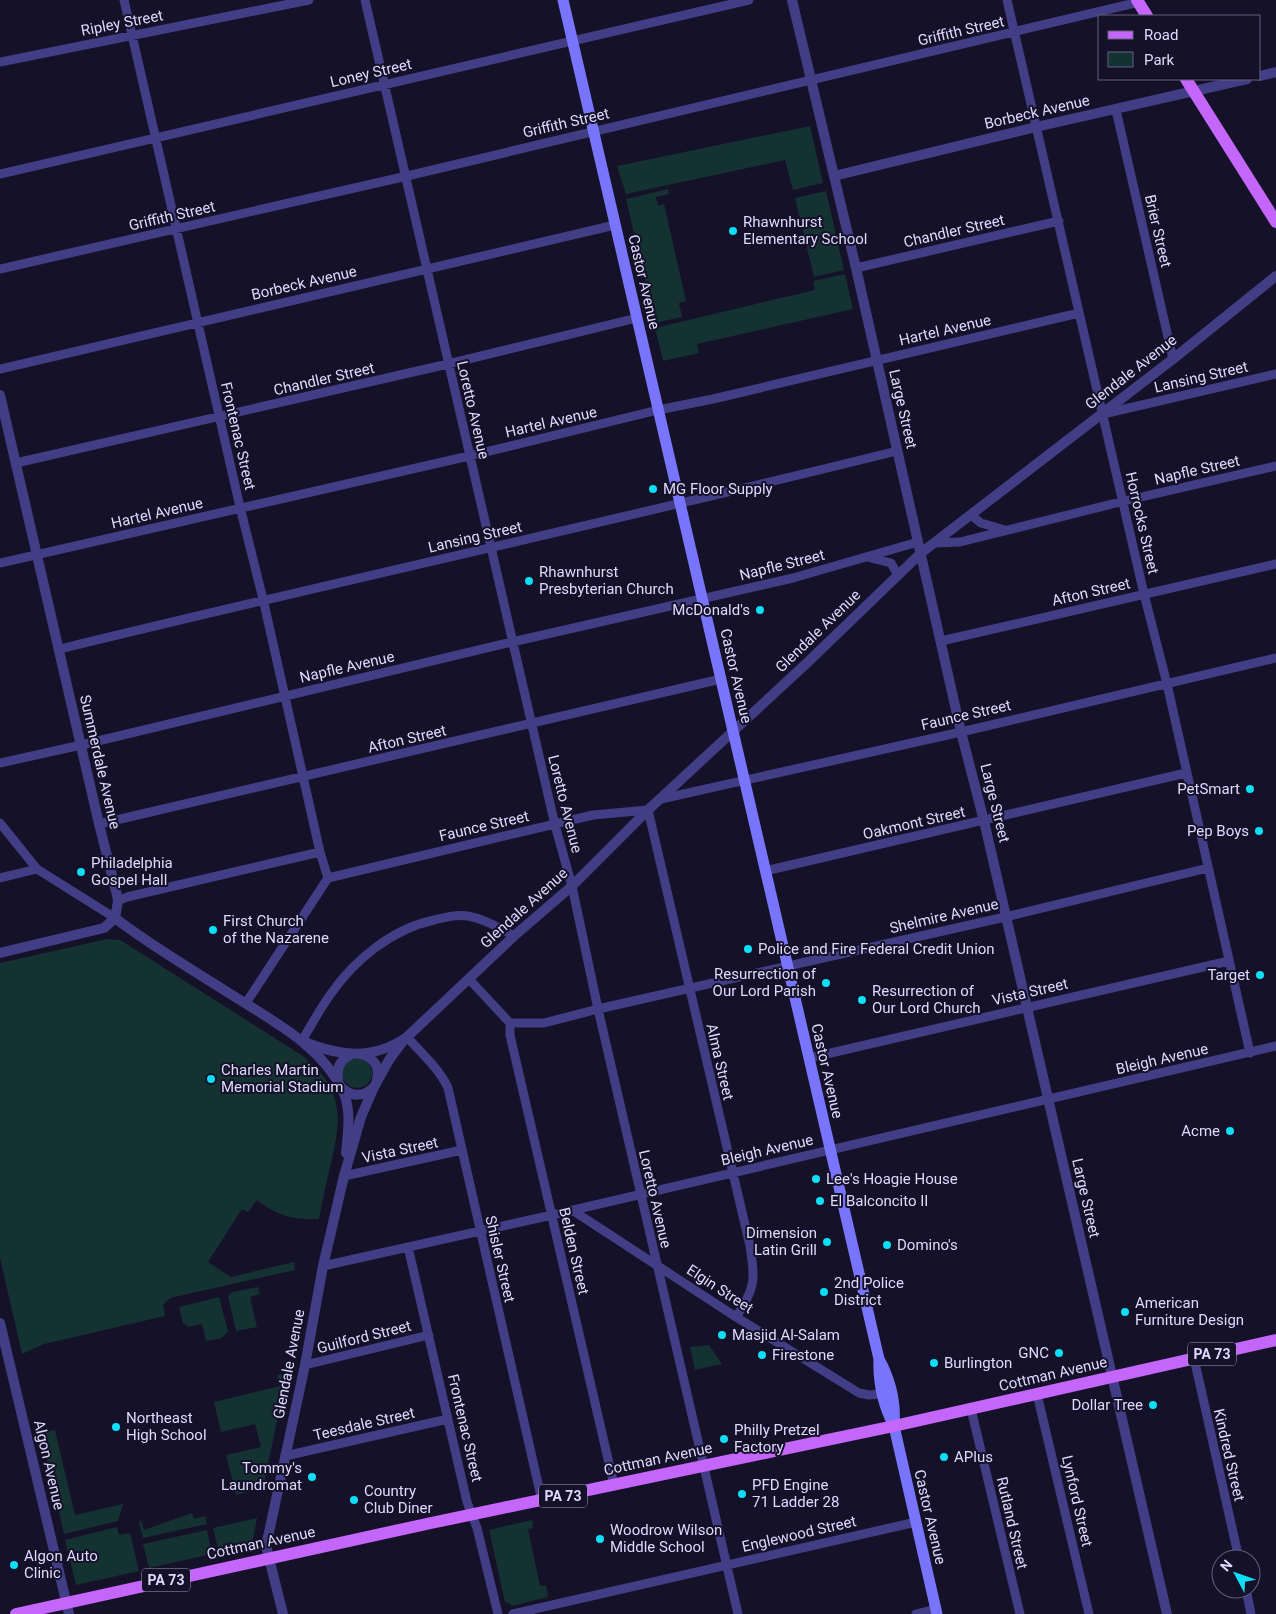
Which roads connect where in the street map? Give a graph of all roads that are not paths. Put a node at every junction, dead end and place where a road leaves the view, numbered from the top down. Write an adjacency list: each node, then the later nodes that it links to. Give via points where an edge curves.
1 (124, 0): 11 (street, Frontenac Street)
2 (309, 0): 11 (street, Ripley Street)
3 (365, 0): 19 (street, Loretto Avenue)
4 (563, 0): 12 (main road, Castor Avenue)
5 (749, 0): 12 (street, Loney Street)
6 (792, 0): 16 (street, Large Street)
7 (1007, 0): 10 (street, Horrocks Street)
8 (1138, 1): 9 (main road); 10 (street, Griffith Street)
9 (1146, 15)
10 (1014, 33): 16 (street, Griffith Street); 22 (street, Horrocks Street)
11 (132, 36): 13 (street, Ripley Street); 24 (street, Frontenac Street)
12 (572, 41): 19 (street, Loney Street); 23 (main road, Castor Avenue)
13 (0, 62)
14 (1276, 72): 15 (street)
15 (1261, 76)
16 (811, 80): 23 (street, Griffith Street); 27 (street, Large Street)
17 (1187, 80): 20 (main road)
18 (1242, 80): 20 (street, Borbeck Avenue)
19 (385, 84): 24 (street, Loney Street); 26 (street, Loretto Avenue)
20 (1193, 91): 21 (street, Borbeck Avenue); 29 (main road)
21 (1116, 110): 22 (street, Borbeck Avenue); 39 (street, Brier Street)
22 (1036, 127): 27 (street, Borbeck Avenue); 28 (street, Horrocks Street)
23 (593, 131): 26 (street, Griffith Street); 30 (main road, Castor Avenue)
24 (156, 138): 25 (street, Loney Street); 31 (street, Frontenac Street)
25 (0, 174)
26 (407, 176): 31 (street, Griffith Street); 34 (street, Loretto Avenue)
27 (834, 176): 32 (street, Large Street)
28 (1059, 221): 32 (street, Chandler Street); 36 (street, Horrocks Street)
29 (1276, 222)
30 (615, 225): 34 (street, Borbeck Avenue); 37 (main road, Castor Avenue)
31 (177, 229): 33 (street, Griffith Street); 38 (street, Frontenac Street)
32 (856, 268): 40 (street, Large Street)
33 (0, 269)
34 (428, 269): 38 (street, Borbeck Avenue); 41 (street, Loretto Avenue)
35 (1276, 276): 39 (street, Glendale Avenue)
36 (1079, 313): 40 (street, Hartel Avenue); 46 (street, Horrocks Street)
37 (637, 318): 41 (street, Chandler Street); 45 (main road, Castor Avenue)
38 (198, 323): 42 (street, Borbeck Avenue); 47 (street, Frontenac Street)
39 (1173, 359): 46 (street, Glendale Avenue)
40 (877, 360): 45 (street, Hartel Avenue); 48 (street, Large Street)
41 (448, 364): 47 (street, Chandler Street); 49 (street, Loretto Avenue)
42 (0, 369)
43 (1276, 374): 46 (street, Lansing Street)
44 (0, 395): 50 (street, Summerdale Avenue)
45 (658, 410): 49 (street, Hartel Avenue); 53 (main road, Castor Avenue)
46 (1102, 414): 52 (street, Horrocks Street); 55 (street, Glendale Avenue)
47 (220, 416): 50 (street, Chandler Street); 54 (street, Frontenac Street)
48 (897, 451): 53 (street, Lansing Street); 57 (street, Large Street)
49 (469, 456): 54 (street, Hartel Avenue); 59 (street, Loretto Avenue)
50 (16, 463): 61 (street, Summerdale Avenue)
51 (1276, 466): 52 (street, Napfle Street)
52 (1124, 501): 56 (street, Napfle Street); 66 (street, Horrocks Street)
53 (680, 503): 59 (street, Lansing Street); 68 (main road, Castor Avenue)
54 (240, 507): 61 (street, Hartel Avenue); 67 (street, Frontenac Street)
55 (970, 515): 56 (street, Napfle Street, via 981,523); 58 (street, Glendale Avenue)
56 (1007, 530): 58 (street, Napfle Street, via 960,542)
57 (918, 542): 60 (street, Large Street); 62 (street, Napfle Street)
58 (934, 543): 60 (street, Glendale Avenue)
59 (492, 548): 67 (street, Lansing Street); 70 (street, Loretto Avenue)
60 (921, 553): 65 (street, Glendale Avenue); 69 (street, Large Street)
61 (37, 555): 63 (street, Hartel Avenue); 71 (street, Summerdale Avenue)
62 (868, 558): 65 (street, Napfle Street, via 891,563); 68 (street, Napfle Street)
63 (0, 563)
64 (1276, 564): 66 (street, Afton Street)
65 (898, 575): 77 (street, Glendale Avenue)
66 (1144, 594): 69 (street, Afton Street); 74 (street, Horrocks Street)
67 (263, 599): 71 (street, Lansing Street); 75 (street, Frontenac Street)
68 (702, 599): 70 (street, Napfle Avenue); 73 (main road, Castor Avenue)
69 (941, 641): 78 (street, Large Street)
70 (512, 642): 75 (street, Napfle Avenue); 76 (street, Loretto Avenue)
71 (60, 648): 79 (street, Summerdale Avenue)
72 (1276, 658): 74 (street, Faunce Street)
73 (721, 679): 76 (street, Afton Street); 77 (main road, Castor Avenue)
74 (1167, 684): 78 (street, Faunce Street); 81 (street, Horrocks Street)
75 (285, 696): 79 (street, Napfle Avenue); 82 (street, Frontenac Street)
76 (532, 724): 82 (street, Afton Street); 89 (street, Loretto Avenue)
77 (733, 732): 83 (main road, Castor Avenue); 84 (street, Glendale Avenue)
78 (961, 732): 83 (street, Faunce Street); 86 (street, Large Street)
79 (81, 745): 80 (street, Napfle Avenue); 88 (street, Summerdale Avenue)
80 (0, 763)
81 (1186, 773): 86 (street, Oakmont Street); 91 (street, Horrocks Street)
82 (304, 777): 88 (street, Afton Street); 90 (street, Frontenac Street)
83 (744, 780): 84 (street, Faunce Street); 93 (main road, Castor Avenue)
84 (661, 799): 85 (street, Glendale Avenue)
85 (648, 810): 89 (street, Faunce Street, via 593,815); 96 (street, Glendale Avenue); 105 (street, Alma Street)
86 (984, 821): 93 (street, Oakmont Street); 98 (street, Large Street)
87 (0, 823): 92 (street)
88 (99, 824): 97 (street, Summerdale Avenue)
89 (555, 825): 95 (street, Faunce Street); 96 (street, Loretto Avenue)
90 (320, 852): 95 (street, Frontenac Street); 97 (street)
91 (1208, 868): 98 (street, Shelmire Avenue); 102 (street, Horrocks Street)
92 (37, 869): 94 (street); 99 (street)
93 (765, 871): 103 (main road, Castor Avenue)
94 (0, 878)
95 (328, 878): 106 (street)
96 (572, 886): 100 (street, Glendale Avenue); 108 (street, Loretto Avenue)
97 (118, 900): 99 (street, Summerdale Avenue)
98 (1005, 917): 103 (street, Shelmire Avenue); 107 (street, Large Street)
99 (115, 918): 101 (street, via 104,928); 106 (street)
100 (514, 936): 104 (street, Glendale Avenue); 111 (street, via 486,921 466,916 420,923 395,935 362,958 346,974)
101 (0, 954)
102 (1229, 960): 107 (street, Vista Street); 113 (street, Horrocks Street)
103 (787, 966): 105 (street, Shelmire Avenue); 115 (main road, Castor Avenue)
104 (469, 979): 109 (street); 110 (street, Glendale Avenue)
105 (689, 988): 108 (street, Shelmire Avenue); 121 (street, Alma Street)
106 (246, 1003): 111 (street)
107 (1027, 1007): 115 (street, Vista Street); 118 (street, Large Street)
108 (598, 1009): 109 (street, Shelmire Avenue, via 544,1023); 123 (street, Loretto Avenue)
109 (510, 1023): 125 (street, Belden Street, via 510,1035)
110 (407, 1037): 114 (street, Glendale Avenue, via 386,1048); 116 (street, Glendale Avenue); 119 (street, Shisler Street, via 444,1078)
111 (302, 1041): 114 (street, via 326,1050); 117 (street, via 327,1064)
112 (1276, 1046): 113 (street, Bleigh Avenue)
113 (1250, 1053): 118 (street, Bleigh Avenue)
114 (356, 1054): 116 (street, via 366,1055 375,1063 378,1072); 117 (street, Glendale Avenue, via 338,1066)
115 (809, 1058): 120 (main road, Castor Avenue)
116 (375, 1085): 117 (street, via 358,1095 350,1094); 122 (street, Glendale Avenue, via 361,1117)
117 (341, 1086): 122 (street, Glendale Avenue, via 348,1107)
118 (1048, 1099): 120 (street, Bleigh Avenue); 138 (street, Large Street)
119 (462, 1150): 122 (street, Vista Street); 126 (street, Shisler Street)
120 (830, 1150): 121 (street, Bleigh Avenue); 136 (main road, Castor Avenue)
121 (732, 1173): 123 (street, Bleigh Avenue); 130 (street, Alma Street, via 754,1273 750,1294)
122 (344, 1176): 129 (street, Glendale Avenue)
123 (640, 1194): 124 (street, Bleigh Avenue); 128 (street, Loretto Avenue)
124 (572, 1210): 125 (street, Bleigh Avenue); 128 (street, Elgin Street)
125 (552, 1215): 126 (street, Bleigh Avenue); 146 (street, Belden Street)
126 (480, 1231): 127 (street, Bleigh Avenue); 147 (street, Shisler Street)
127 (408, 1247): 129 (street, Bleigh Avenue); 132 (street, Frontenac Street)
128 (656, 1265): 130 (street, Elgin Street); 145 (street, Loretto Avenue)
129 (323, 1266): 137 (street, Glendale Avenue)
130 (736, 1317): 139 (street, Elgin Street, via 859,1393 869,1396)
131 (0, 1323): 134 (street, Algon Avenue)
132 (429, 1335): 137 (street, Guilford Street); 142 (street, Frontenac Street)
133 (1276, 1340): 135 (main road, Cottman Avenue / PA 73)
134 (2, 1342): 154 (street, Algon Avenue)
135 (1194, 1358): 138 (main road, Cottman Avenue / PA 73); 150 (street, Kindred Street)
136 (879, 1359): 139 (main road, Castor Avenue, via 878,1378); 143 (main road, Castor Avenue, via 888,1376 895,1408)
137 (305, 1365): 144 (street, Glendale Avenue)
138 (1112, 1377): 140 (main road, Cottman Avenue / PA 73); 164 (street, Large Street)
139 (882, 1394): 143 (main road, Castor Avenue)
140 (1037, 1394): 141 (main road, Cottman Avenue / PA 73); 163 (street, Lynford Street)
141 (971, 1409): 143 (main road, Cottman Avenue / PA 73); 162 (street, Rutland Street)
142 (448, 1419): 144 (street, Teesdale Street); 148 (street, Frontenac Street)
143 (894, 1426): 145 (main road, Cottman Avenue / PA 73); 149 (main road, Castor Avenue)
144 (285, 1456): 151 (street, Glendale Avenue, via 266,1546)
145 (704, 1466): 146 (main road, Cottman Avenue / PA 73); 152 (street, Loretto Avenue)
146 (614, 1485): 147 (main road, Cottman Avenue / PA 73)
147 (542, 1500): 148 (main road, Cottman Avenue / PA 73)
148 (472, 1515): 151 (main road, Cottman Avenue / PA 73); 158 (street, Frontenac Street)
149 (916, 1522): 152 (street, Englewood Street); 155 (main road, Castor Avenue)
150 (1237, 1549)
151 (268, 1558): 154 (main road, Cottman Avenue / PA 73); 157 (street)
152 (727, 1565): 159 (street, Englewood Street); 160 (street, Loretto Avenue)
153 (1248, 1599): 165 (street)
154 (68, 1608): 156 (main road, Cottman Avenue / PA 73)
155 (936, 1612): 161 (street)
156 (16, 1614)
157 (283, 1614)
158 (498, 1614)
159 (513, 1614)
160 (738, 1614)
161 (916, 1614)
162 (1020, 1614)
163 (1088, 1614)
164 (1167, 1614)
165 (1251, 1614)

